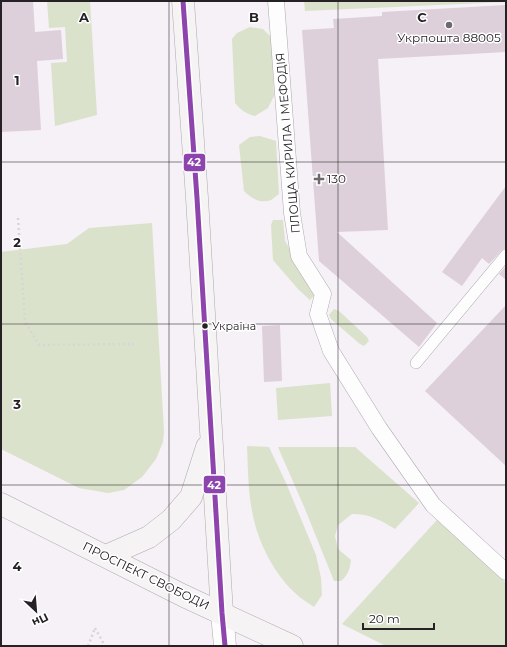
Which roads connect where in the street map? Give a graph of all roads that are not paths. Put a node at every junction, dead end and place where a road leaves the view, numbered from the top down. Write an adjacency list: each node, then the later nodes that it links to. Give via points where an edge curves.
1 (183, 1): 5 (main road)
2 (276, 1): 8 (street, ПЛОЩА КИРИЛА І МЕФОДІЯ, via 292,213 299,256 323,294 318,314 331,351 379,428 433,505)
3 (506, 255): 4 (lane)
4 (416, 363)
5 (211, 434): 7 (main road, via 191,497 171,520 148,537); 9 (main road)
6 (1, 504): 7 (main road, ПРОСПЕКТ СВОБОДИ)
7 (106, 556): 9 (main road, ПРОСПЕКТ СВОБОДИ)
8 (506, 572)
9 (222, 613): 10 (street); 11 (main road, ПРОСПЕКТ СВОБОДИ)
10 (225, 646)
11 (292, 646)

